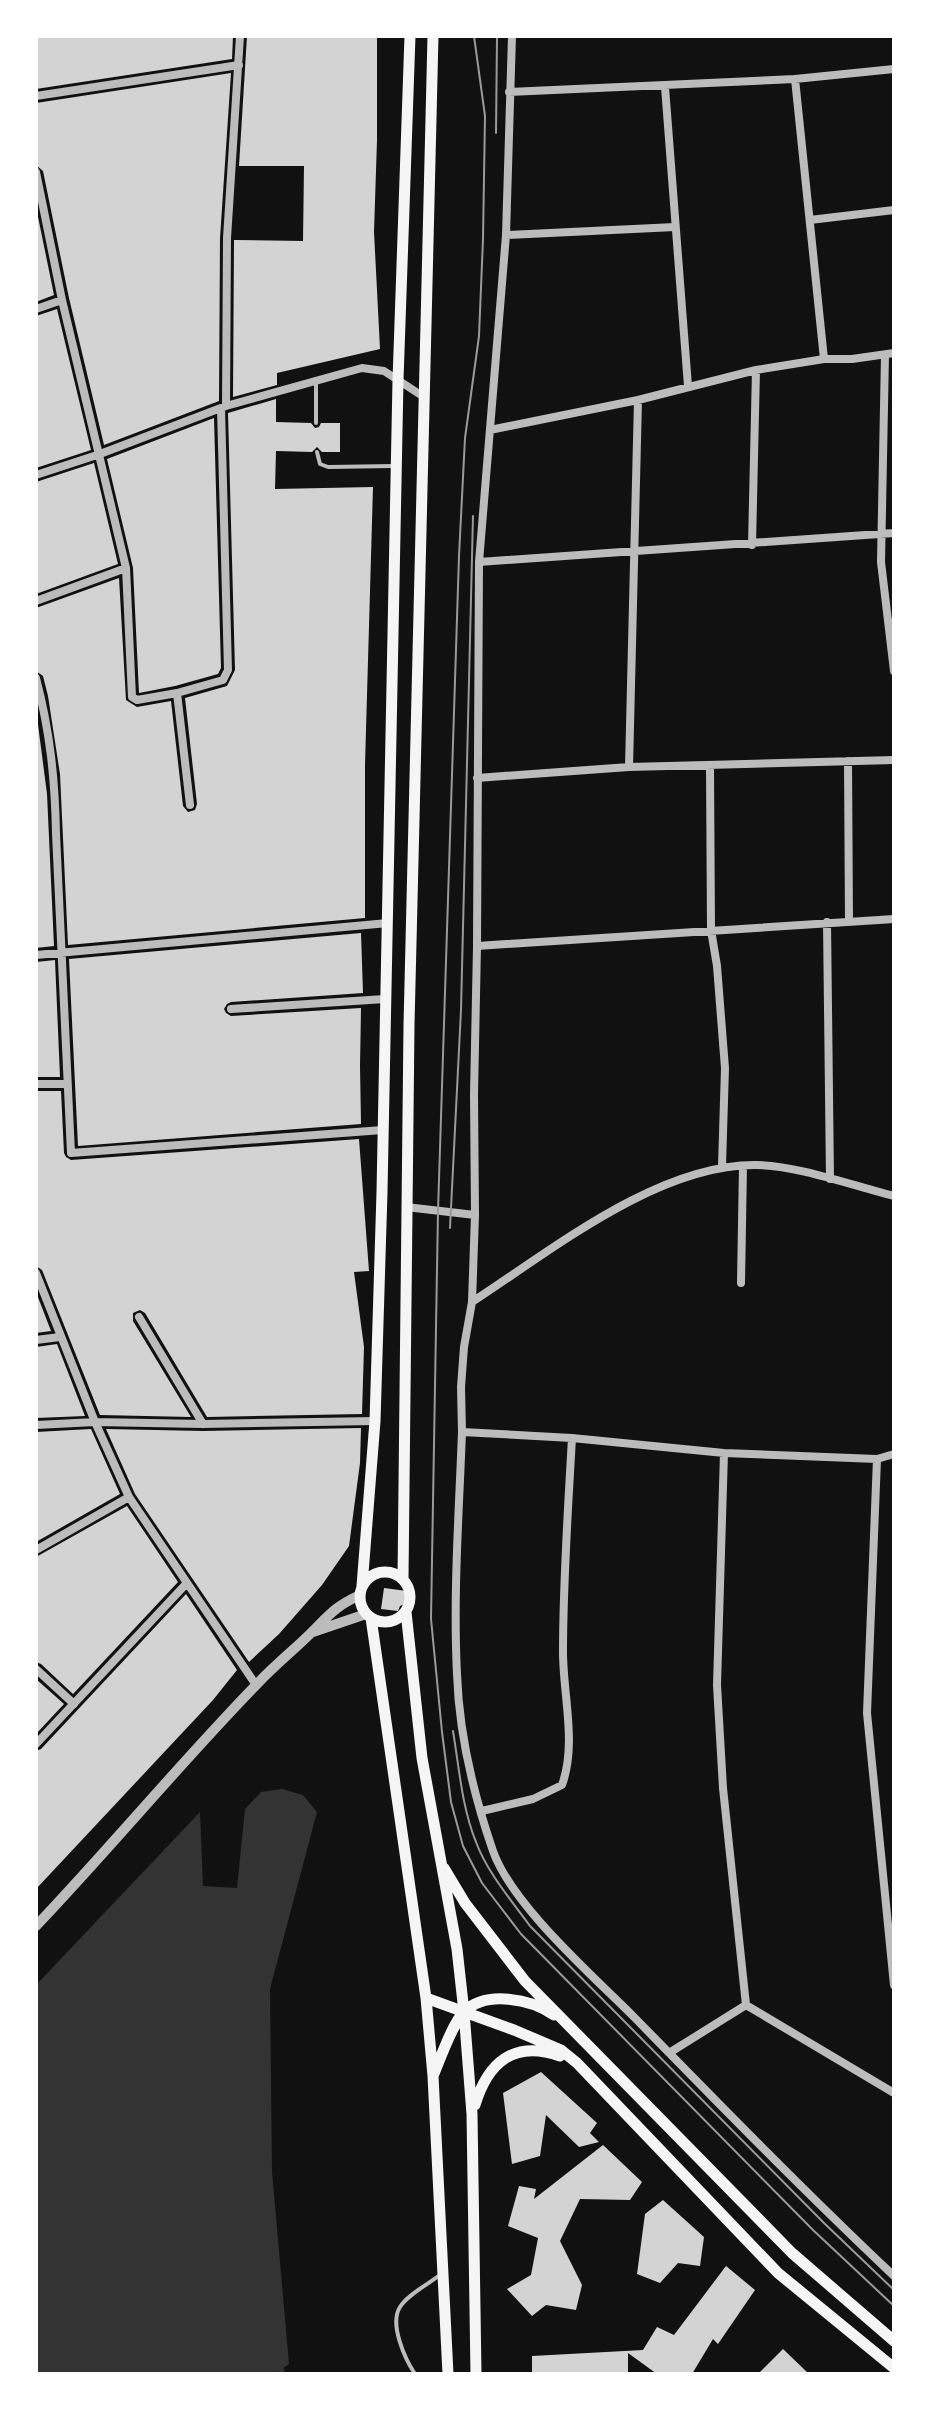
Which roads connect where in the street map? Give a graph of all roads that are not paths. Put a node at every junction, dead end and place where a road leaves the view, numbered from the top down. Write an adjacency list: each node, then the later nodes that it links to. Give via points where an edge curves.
1 (240, 36): 5 (street)
2 (410, 36): 21 (main road)
3 (433, 36): 24 (main road)
4 (512, 36): 9 (street)
5 (239, 65): 10 (street); 26 (street)
6 (894, 69): 7 (street)
7 (795, 79): 8 (street); 13 (street)
8 (665, 87): 9 (street); 14 (street)
9 (509, 92): 15 (street)
10 (36, 96)
11 (36, 172): 16 (street)
12 (894, 210): 13 (street)
13 (810, 220): 19 (street)
14 (675, 227): 15 (street); 23 (street)
15 (506, 235): 28 (street)
16 (62, 300): 17 (street); 30 (street)
17 (36, 309)
18 (889, 354): 19 (street); 34 (street)
19 (824, 359): 20 (street)
20 (756, 370): 23 (street); 35 (street)
21 (398, 380): 22 (street, via 384,371 362,368); 24 (street); 31 (main road)
22 (316, 381): 26 (street); 27 (lane)
23 (688, 386): 25 (street)
24 (424, 397): 66 (main road)
25 (638, 400): 28 (street); 36 (street)
26 (223, 407): 30 (street); 42 (street, via 228,670 223,680)
27 (316, 423)
28 (490, 430): 37 (street)
29 (317, 452): 31 (lane, via 320,464 328,467)
30 (100, 454): 32 (street); 38 (street)
31 (396, 466): 52 (main road)
32 (36, 475)
33 (894, 533): 34 (street)
34 (881, 534): 35 (street); 40 (street)
35 (752, 545): 36 (street)
36 (633, 550): 37 (street); 46 (street)
37 (479, 562): 47 (street)
38 (126, 568): 39 (street); 42 (street, via 132,697)
39 (36, 601)
40 (894, 671)
41 (36, 678): 55 (street, via 56,783)
42 (177, 693): 48 (street)
43 (894, 760): 44 (street)
44 (848, 761): 45 (street); 50 (street)
45 (710, 766): 46 (street); 53 (street)
46 (629, 767): 47 (street)
47 (477, 778): 54 (street)
48 (190, 805)
49 (894, 919): 50 (street)
50 (849, 920): 51 (street)
51 (827, 922): 53 (street); 64 (street)
52 (388, 923): 55 (street); 57 (main road)
53 (711, 930): 54 (street); 62 (street, via 725,1068)
54 (477, 946): 67 (street)
55 (62, 951): 56 (street); 60 (street)
56 (36, 955)
57 (385, 999): 58 (street); 61 (main road)
58 (231, 1009)
59 (36, 1084): 60 (street)
60 (67, 1084): 61 (street, via 71,1153)
61 (383, 1130): 74 (main road)
62 (722, 1166): 63 (street); 70 (street, via 629,1202)
63 (743, 1166): 64 (street); 69 (street)
64 (830, 1179): 65 (street)
65 (894, 1196)
66 (406, 1207): 67 (street); 85 (main road)
67 (475, 1215): 70 (street)
68 (36, 1273): 72 (street)
69 (741, 1283)
70 (472, 1302): 78 (street, via 464,1347)
71 (139, 1317): 76 (street)
72 (60, 1337): 73 (street); 75 (street)
73 (36, 1340)
74 (375, 1421): 76 (street); 87 (main road)
75 (95, 1422): 76 (street); 77 (street); 83 (street)
76 (203, 1424)
77 (36, 1425)
78 (462, 1432): 79 (street); 95 (street, via 457,1676 470,1770)
79 (572, 1438): 80 (street); 95 (street, via 563,1611 569,1765 562,1785 548,1793)
80 (724, 1453): 82 (street); 100 (street, via 717,1685)
81 (894, 1454): 82 (street)
82 (877, 1459): 98 (street, via 867,1713)
83 (129, 1497): 84 (street); 86 (street)
84 (36, 1550)
85 (403, 1579): 87 (main road, via 381,1572); 88 (main road, via 411,1598)
86 (186, 1584): 92 (street); 93 (street)
87 (361, 1590): 89 (main road); 90 (street)
88 (406, 1612): 89 (main road, via 386,1623); 96 (main road)
89 (368, 1616): 90 (street); 99 (main road)
90 (311, 1633): 92 (street)
91 (36, 1669): 93 (street)
92 (256, 1685): 97 (street)
93 (74, 1704): 94 (street)
94 (36, 1744)
95 (482, 1811): 103 (street, via 494,1854 515,1891)
96 (440, 1862): 101 (main road); 102 (main road, via 498,1948)
97 (36, 1926)
98 (894, 1985)
99 (426, 1998): 101 (main road); 105 (main road)
100 (746, 2005): 103 (street); 106 (street)
101 (464, 2012): 102 (main road, via 502,1998 524,2000); 104 (main road, via 561,2050); 105 (main road); 107 (main road)
102 (573, 2030): 110 (main road, via 792,2253)
103 (669, 2053): 109 (street)
104 (577, 2063): 107 (main road, via 548,2052 511,2055 486,2078); 111 (main road, via 778,2273)
105 (433, 2076): 108 (main road)
106 (894, 2093)
107 (472, 2114): 114 (main road)
108 (443, 2273): 112 (lane, via 397,2312 400,2346); 113 (main road)
109 (894, 2276)
110 (894, 2341)
111 (894, 2368)
112 (415, 2374)
113 (448, 2374)
114 (476, 2374)

